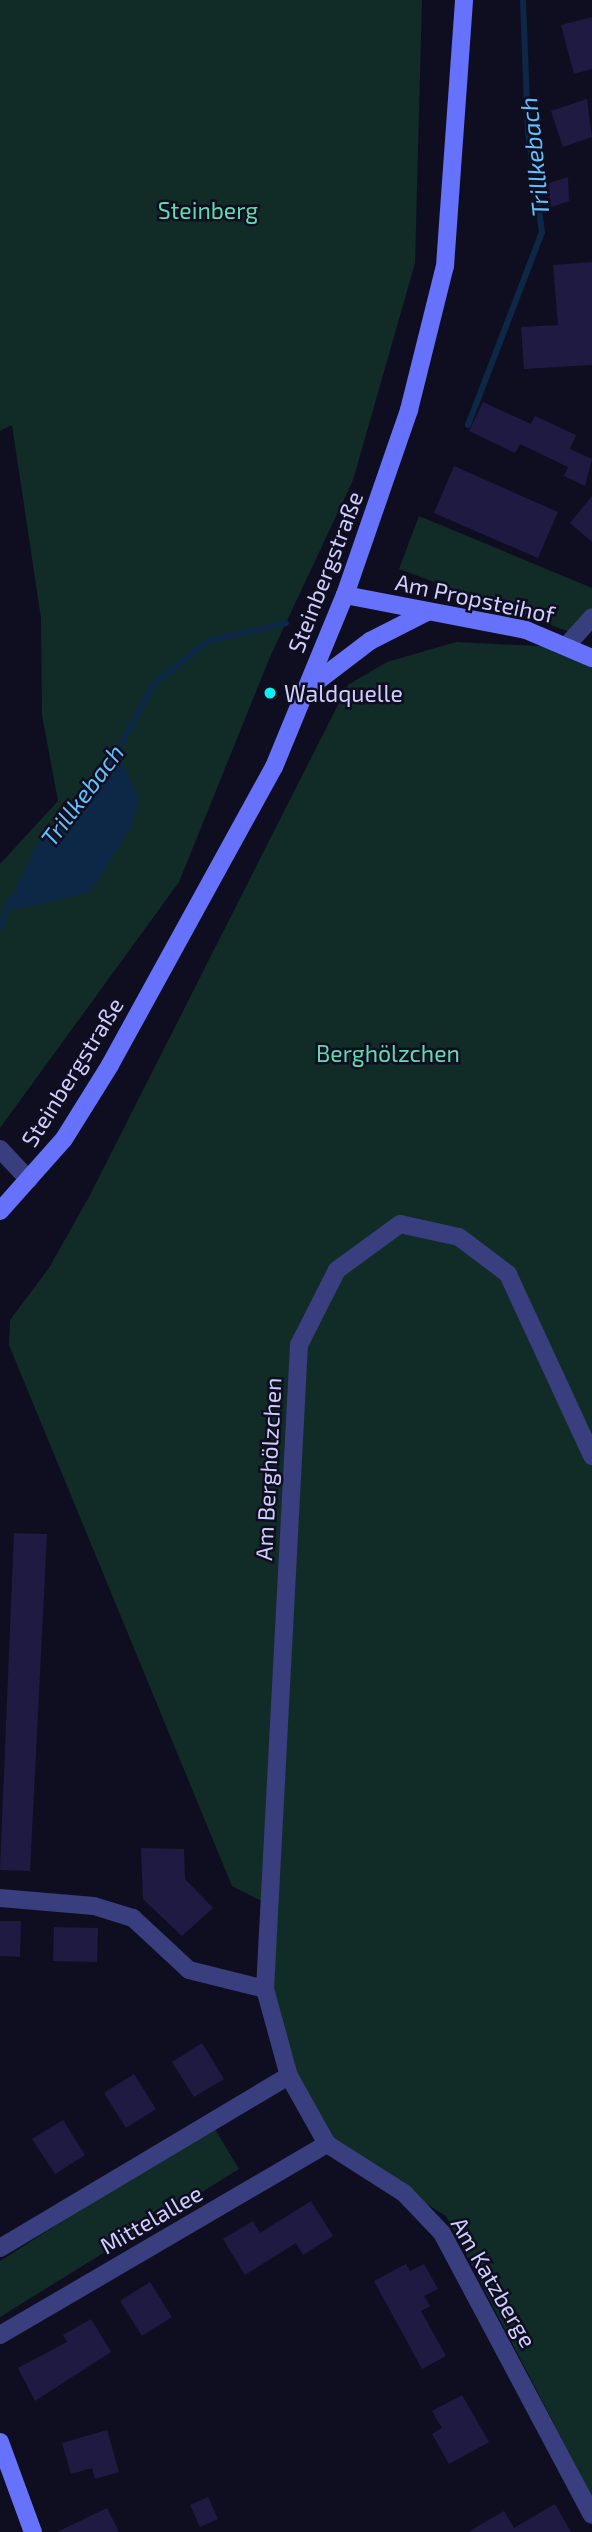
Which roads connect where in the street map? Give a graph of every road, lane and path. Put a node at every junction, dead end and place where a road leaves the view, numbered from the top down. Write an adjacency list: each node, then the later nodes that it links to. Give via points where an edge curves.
1 (464, 0): 2 (main road, Steinbergstraße, via 445,266 409,410)
2 (345, 595): 3 (main road, Am Propsteihof); 7 (main road, Steinbergstraße)
3 (428, 612): 5 (main road, Am Propsteihof); 7 (main road, via 370,642)
4 (592, 617): 5 (street)
5 (568, 644): 6 (main road, Am Propsteihof)
6 (592, 658)
7 (306, 689): 9 (main road, Steinbergstraße, via 274,767 117,1053 64,1139)
8 (0, 1149): 9 (street, Steinbergstraße)
9 (29, 1180): 10 (main road, Steinbergstraße)
10 (0, 1211)
11 (592, 1456): 13 (street, Am Berghölzchen, via 508,1274 459,1237 400,1224 337,1270 299,1345)
12 (0, 1898): 13 (street, via 94,1906 133,1919 190,1970)
13 (265, 1989): 14 (street, Am Berghölzchen)
14 (289, 2076): 15 (street, Am Katzberge); 16 (street)
15 (327, 2144): 17 (street, Mittelallee); 19 (street, Am Katzberge, via 404,2193 442,2233)
16 (0, 2248)
17 (0, 2335)
18 (0, 2442): 20 (main road)
19 (592, 2515)
20 (33, 2532)

